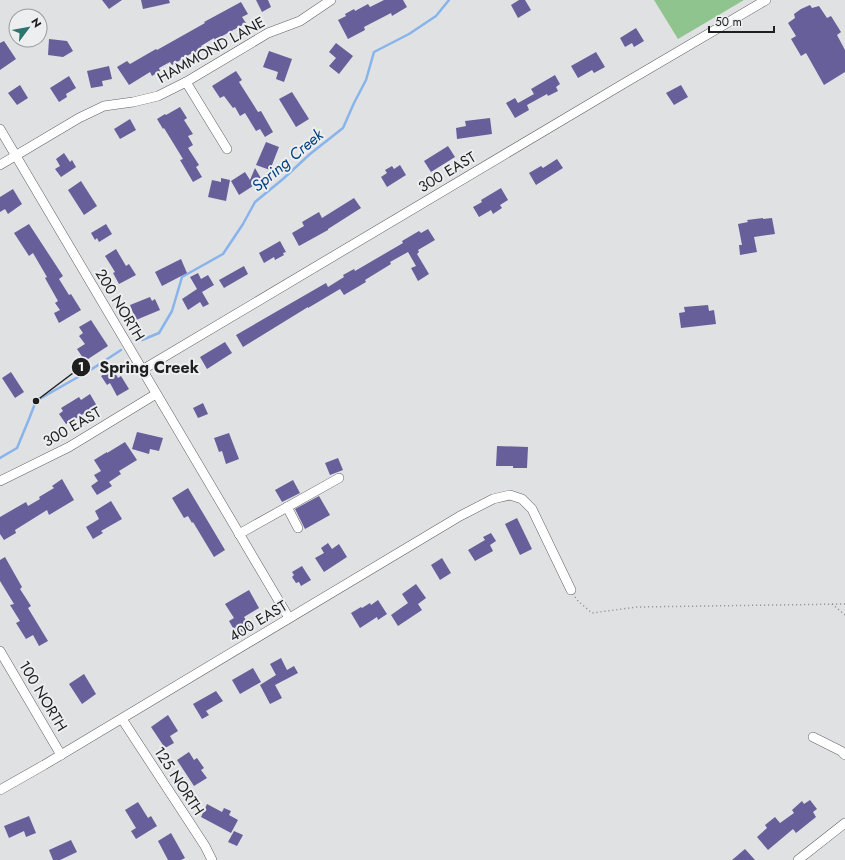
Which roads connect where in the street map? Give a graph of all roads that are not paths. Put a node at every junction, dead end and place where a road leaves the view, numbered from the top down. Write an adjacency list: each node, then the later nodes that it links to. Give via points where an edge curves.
1 (331, 0): 3 (street, HAMMOND LANE, via 300,21 268,33)
2 (766, 0): 8 (street, 300 EAST)
3 (186, 82): 5 (street); 6 (street, HAMMOND LANE, via 158,96 104,106)
4 (0, 129): 6 (street, 200 NORTH)
5 (227, 149)
6 (16, 156): 7 (street, HAMMOND LANE); 8 (street, 200 NORTH)
7 (0, 165)
8 (142, 370): 9 (street, 200 NORTH)
9 (156, 394): 11 (street, 300 EAST, via 69,446); 14 (street, 200 NORTH)
10 (339, 478): 12 (street)
11 (0, 481)
12 (287, 507): 13 (street); 14 (street)
13 (298, 528)
14 (239, 534): 16 (street, 200 NORTH)
15 (571, 590): 16 (street, 400 EAST, via 532,509 522,499 510,495 493,499 460,516)
16 (289, 618): 18 (street, 400 EAST)
17 (0, 651): 20 (street, 100 NORTH)
18 (122, 719): 20 (street, 400 EAST); 24 (street, 125 NORTH)
19 (813, 737): 21 (street)
20 (61, 755): 22 (street, 400 EAST)
21 (845, 755)
22 (0, 790)
23 (845, 823): 25 (street)
24 (212, 860)
25 (798, 860)

